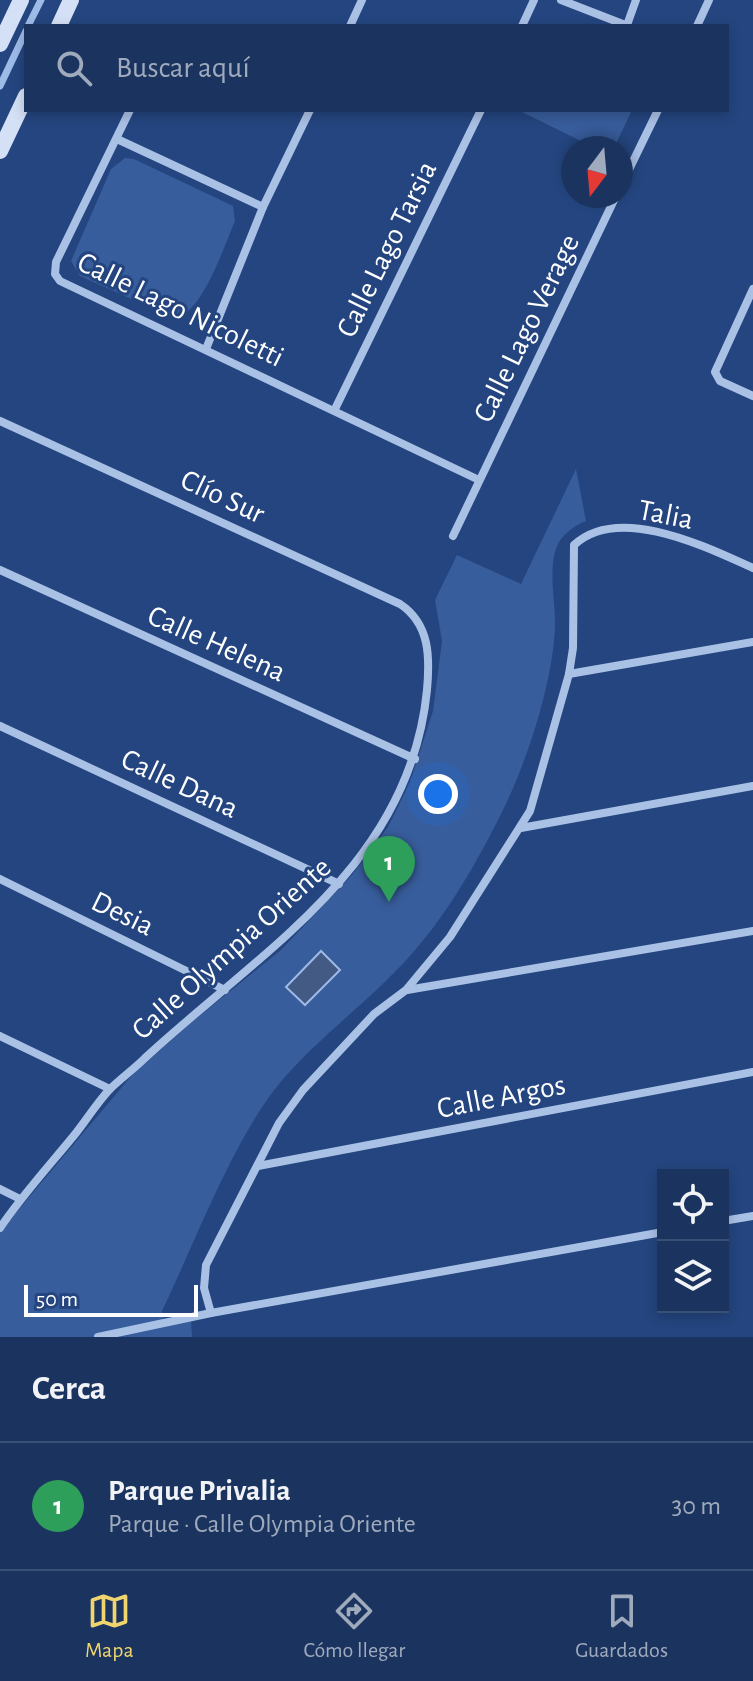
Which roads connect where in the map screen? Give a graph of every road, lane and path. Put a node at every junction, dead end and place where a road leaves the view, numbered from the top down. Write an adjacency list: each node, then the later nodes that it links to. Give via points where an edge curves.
1 (21, 0): 15 (main road)
2 (71, 0): 9 (main road)
3 (362, 0): 10 (street)
4 (534, 0): 11 (street)
5 (561, 0): 8 (street)
6 (636, 0): 13 (street)
7 (709, 0): 14 (street)
8 (589, 4): 12 (street)
9 (60, 24)
10 (351, 24)
11 (523, 24)
12 (624, 24)
13 (629, 24)
14 (698, 24)
15 (0, 44)
16 (24, 100): 22 (main road)
17 (129, 112): 21 (street)
18 (309, 112): 24 (street)
19 (480, 112): 29 (street, Calle Lago Tarsia)
20 (657, 112): 23 (street)
21 (117, 139): 24 (street); 27 (street, Calle Lago Nicoletti, via 55,274 60,281)
22 (0, 151)
23 (633, 161)
24 (263, 207): 27 (street)
25 (610, 208): 31 (street, Calle Lago Verage)
26 (753, 289): 28 (street, via 715,372 720,381)
27 (206, 349): 29 (street, Calle Lago Nicoletti)
28 (753, 396)
29 (335, 409): 31 (street, Calle Lago Nicoletti)
30 (0, 421): 35 (street, Clío Sur, via 400,604)
31 (479, 480): 32 (street, Calle Lago Verage)
32 (453, 536)
33 (753, 568): 37 (street, Talia, via 682,537 647,529 628,528 579,540 572,551)
34 (0, 570): 39 (street, Calle Helena)
35 (421, 623): 39 (street, Calle Olympia Oriente, via 429,651 428,677 424,728)
36 (753, 642): 37 (street)
37 (569, 674): 41 (street)
38 (0, 726): 43 (street, Calle Dana)
39 (415, 759): 43 (street, Calle Olympia Oriente, via 389,814)
40 (753, 786): 41 (street)
41 (521, 828): 46 (street, via 450,937)
42 (0, 879): 45 (street, Desia)
43 (339, 884): 45 (street, Calle Olympia Oriente)
44 (753, 931): 46 (street)
45 (225, 990): 49 (street, Calle Olympia Oriente)
46 (406, 990): 50 (street, via 374,1014 303,1090)
47 (0, 1036): 49 (street)
48 (753, 1072): 50 (street, Calle Argos)
49 (110, 1089): 52 (street, Calle Olympia Oriente)
50 (258, 1166): 57 (street, via 206,1265 204,1288)
51 (0, 1189): 52 (street)
52 (20, 1199): 55 (street, Calle Olympia Oriente)
53 (753, 1216): 54 (street)
54 (729, 1220)
55 (0, 1228)
56 (657, 1233): 57 (street)
57 (211, 1313): 58 (street)
58 (98, 1337)

